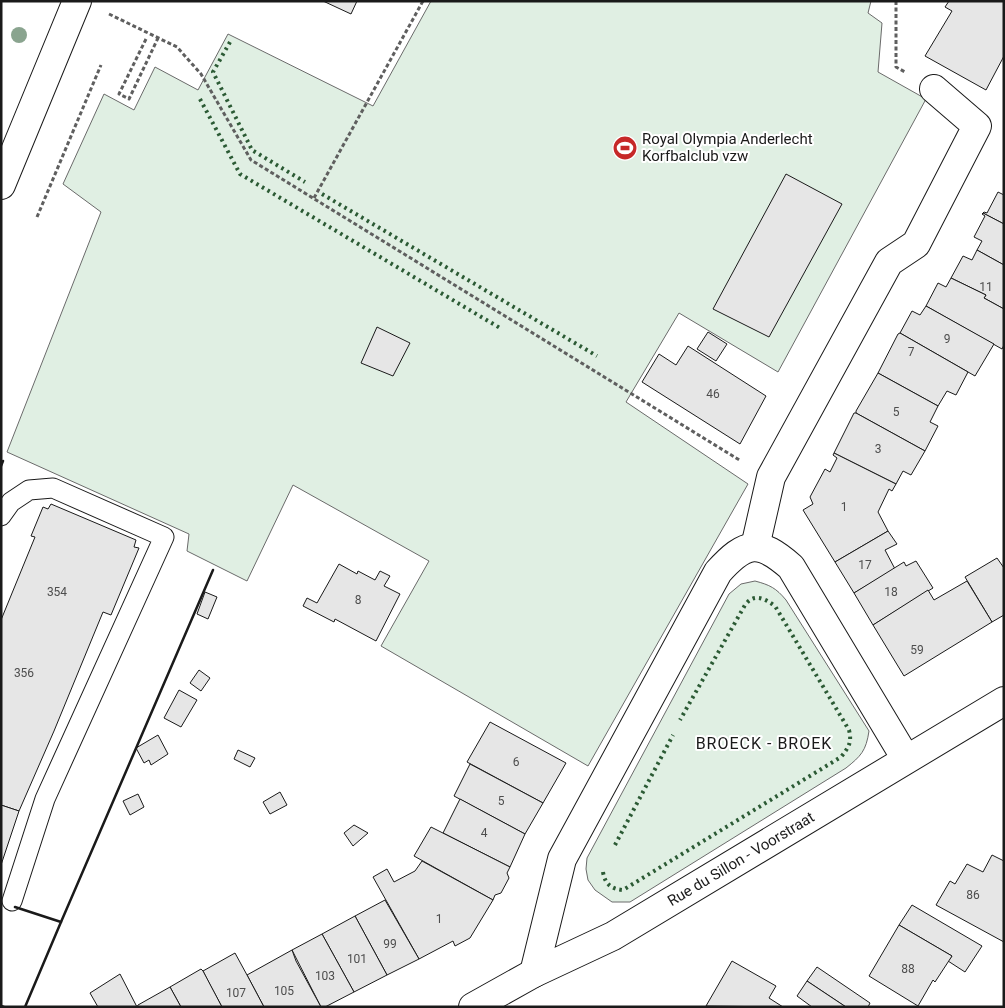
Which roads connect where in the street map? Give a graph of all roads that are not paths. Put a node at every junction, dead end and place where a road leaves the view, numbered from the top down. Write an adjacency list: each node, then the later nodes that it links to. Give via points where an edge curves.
1 (77, 1): 3 (street)
2 (934, 89): 5 (street, via 977,126 916,244 889,262 771,477)
3 (1, 185)
4 (1, 516): 8 (lane, via 11,502 29,490 53,488 164,537 45,799)
5 (755, 547): 7 (street, via 776,554 791,567); 9 (street, via 733,556 718,572 562,859)
6 (1004, 700): 7 (street, Rue du Sillon - Voorstraat)
7 (906, 759): 9 (street, Rue du Sillon - Voorstraat, via 613,936)
8 (12, 901)
9 (534, 973): 10 (street, Rue du Sillon - Voorstraat)
10 (474, 1007)

